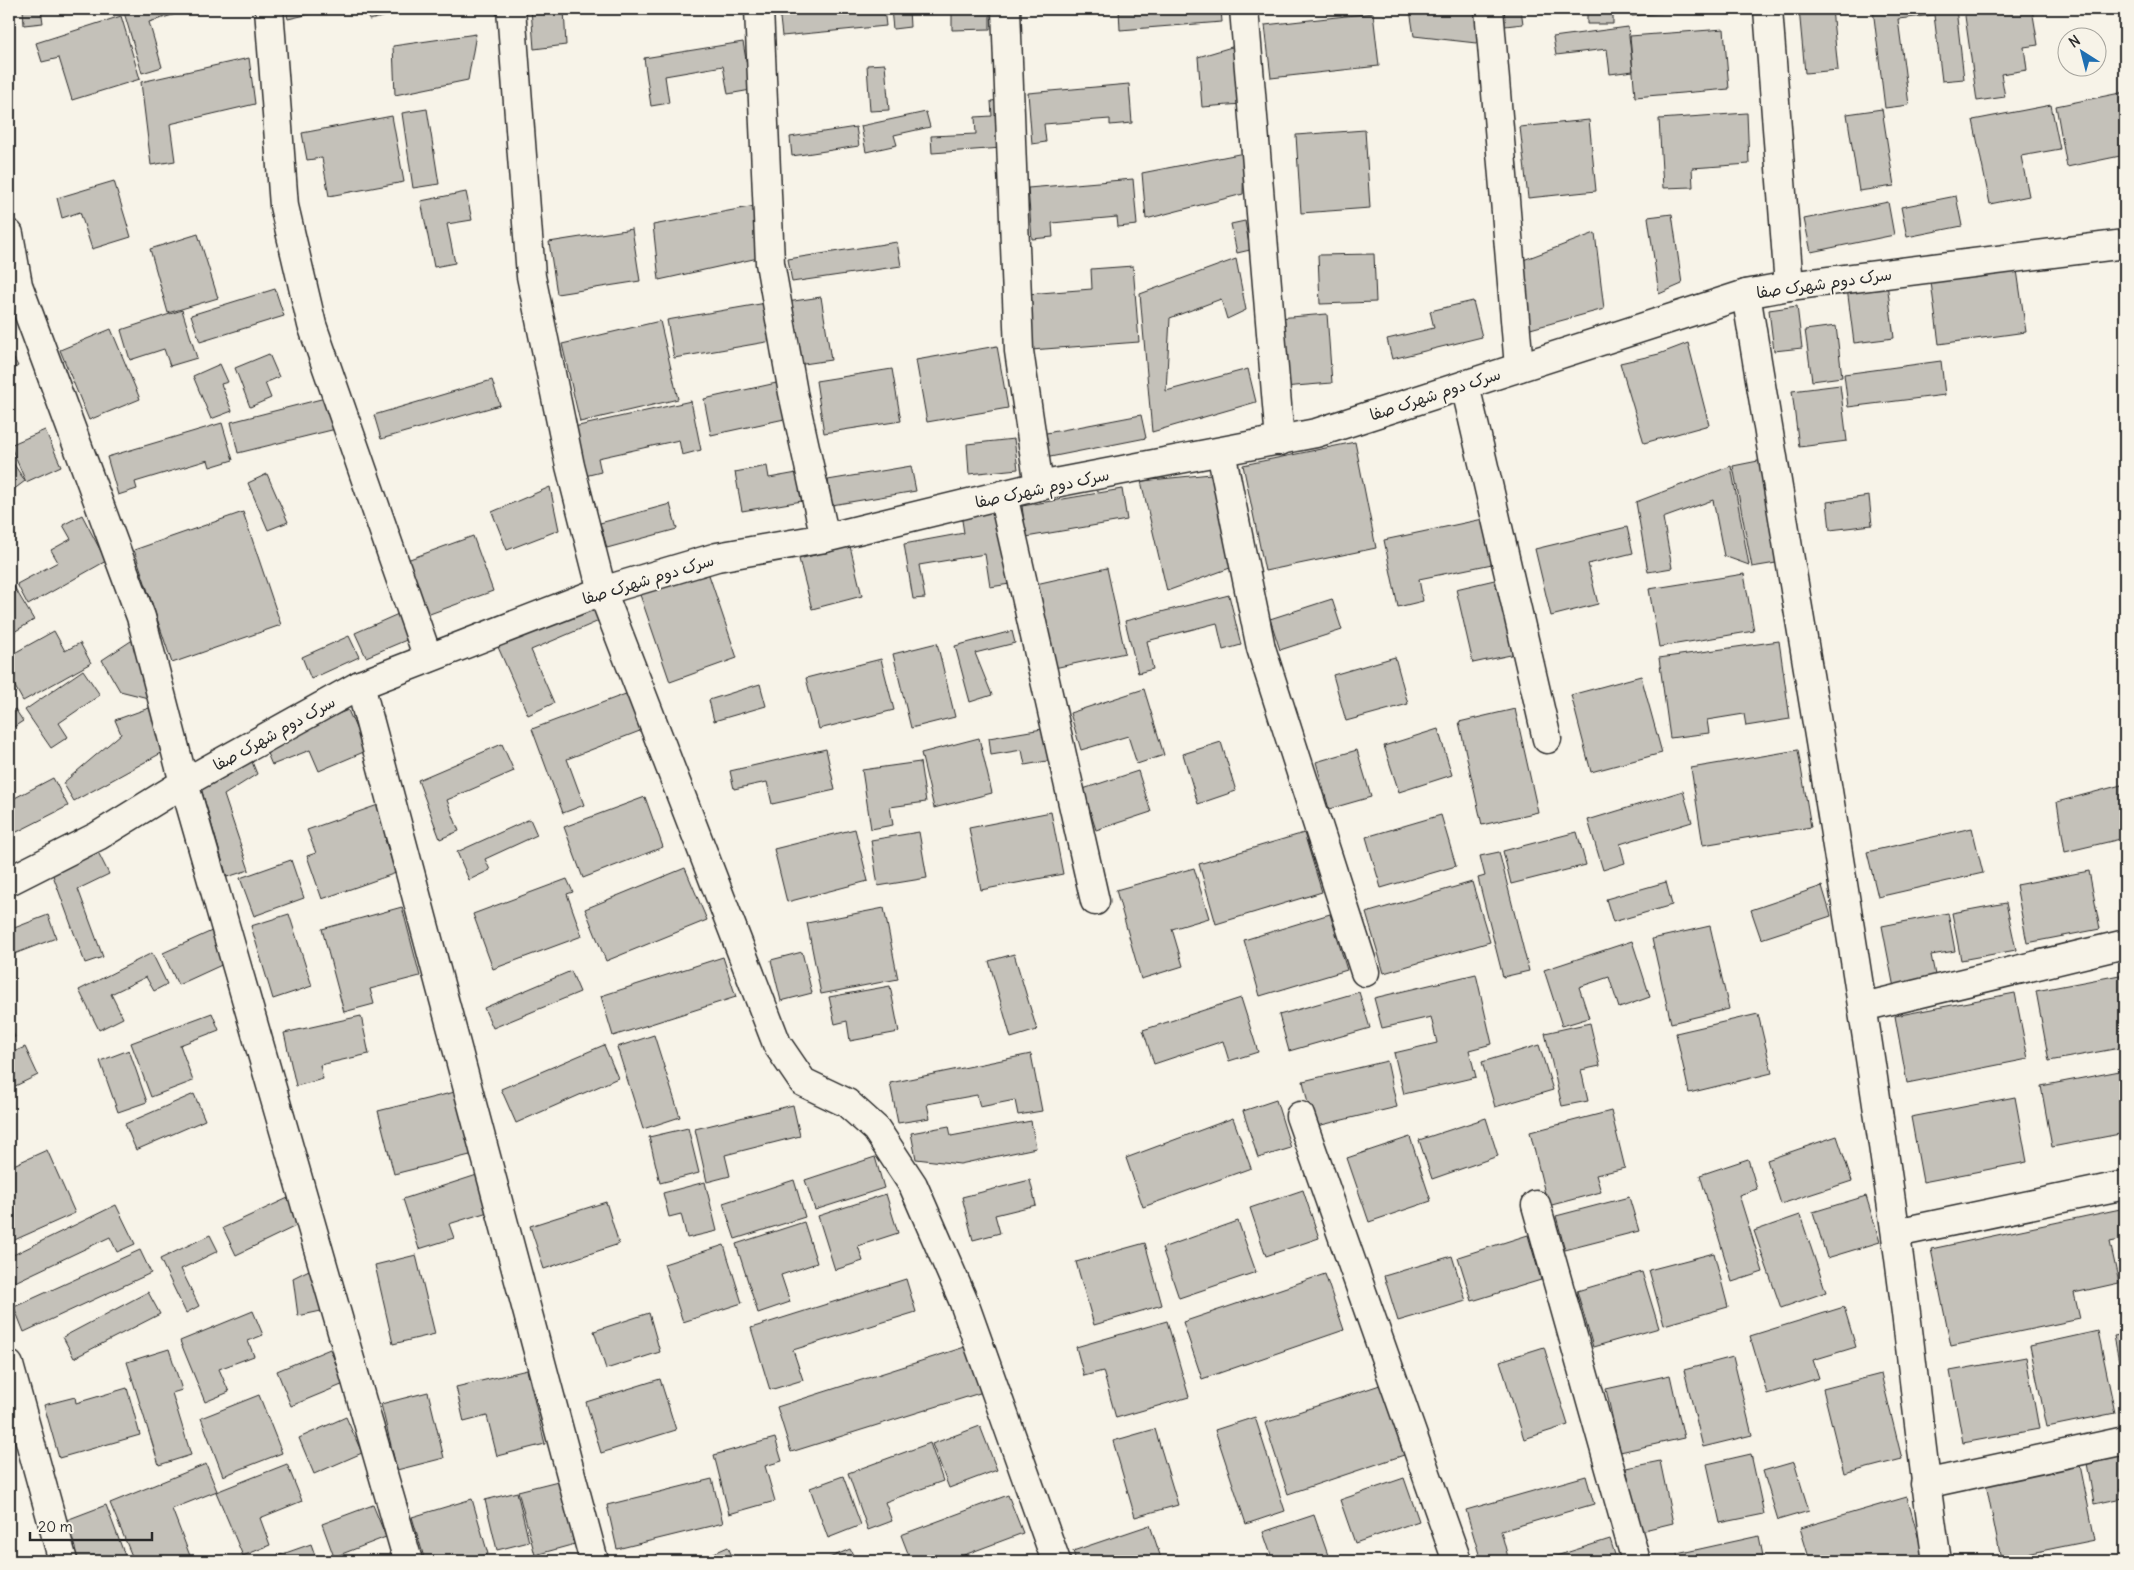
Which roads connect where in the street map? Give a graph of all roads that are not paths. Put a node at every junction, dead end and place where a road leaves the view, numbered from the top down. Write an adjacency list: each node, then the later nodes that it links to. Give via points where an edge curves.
1 (269, 9): 21 (street, via 284,206 312,325)
2 (511, 9): 20 (street, via 531,276 570,466)
3 (759, 9): 19 (street, via 770,263 793,393)
4 (1006, 9): 17 (street, via 1019,351)
5 (1244, 9): 15 (street)
6 (1489, 9): 13 (street)
7 (1768, 9): 10 (street)
8 (9, 234): 11 (street)
9 (2125, 244): 10 (street, سرک دوم شهرک صفا)
10 (1789, 286): 12 (street, سرک دوم شهرک صفا)
11 (14, 288): 24 (street, via 141,617)
12 (1746, 294): 13 (street, سرک دوم شهرک صفا); 29 (street)
13 (1519, 367): 14 (street, سرک دوم شهرک صفا)
14 (1465, 385): 15 (street, سرک دوم شهرک صفا, via 1316,433); 23 (street)
15 (1280, 441): 16 (street, سرک دوم شهرک صفا)
16 (1221, 452): 17 (street, سرک دوم شهرک صفا); 28 (street, via 1261,648)
17 (1039, 486): 18 (street, سرک دوم شهرک صفا)
18 (1003, 495): 19 (street, سرک دوم شهرک صفا); 26 (street)
19 (825, 538): 20 (street, سرک دوم شهرک صفا, via 717,557)
20 (602, 590): 21 (street, سرک دوم شهرک صفا); 40 (street, via 777,1044 803,1082 846,1103 876,1129 913,1185 963,1300)
21 (428, 658): 22 (street, سرک دوم شهرک صفا)
22 (360, 685): 24 (street, سرک دوم شهرک صفا); 39 (street)
23 (1548, 739)
24 (184, 783): 25 (street, سرک دوم شهرک صفا, via 98,836); 38 (street)
25 (9, 881)
26 (1095, 901)
27 (2125, 944): 29 (street)
28 (1365, 972)
29 (1863, 1007): 33 (street)
30 (1300, 1116): 41 (street)
31 (2125, 1185): 33 (street)
32 (1536, 1205): 42 (street)
33 (1896, 1233): 36 (street)
34 (9, 1365): 37 (street)
35 (2125, 1441): 36 (street)
36 (1925, 1484): 43 (street)
37 (63, 1561)
38 (408, 1561)
39 (594, 1561)
40 (1056, 1561)
41 (1457, 1561)
42 (1636, 1561)
43 (1937, 1561)

